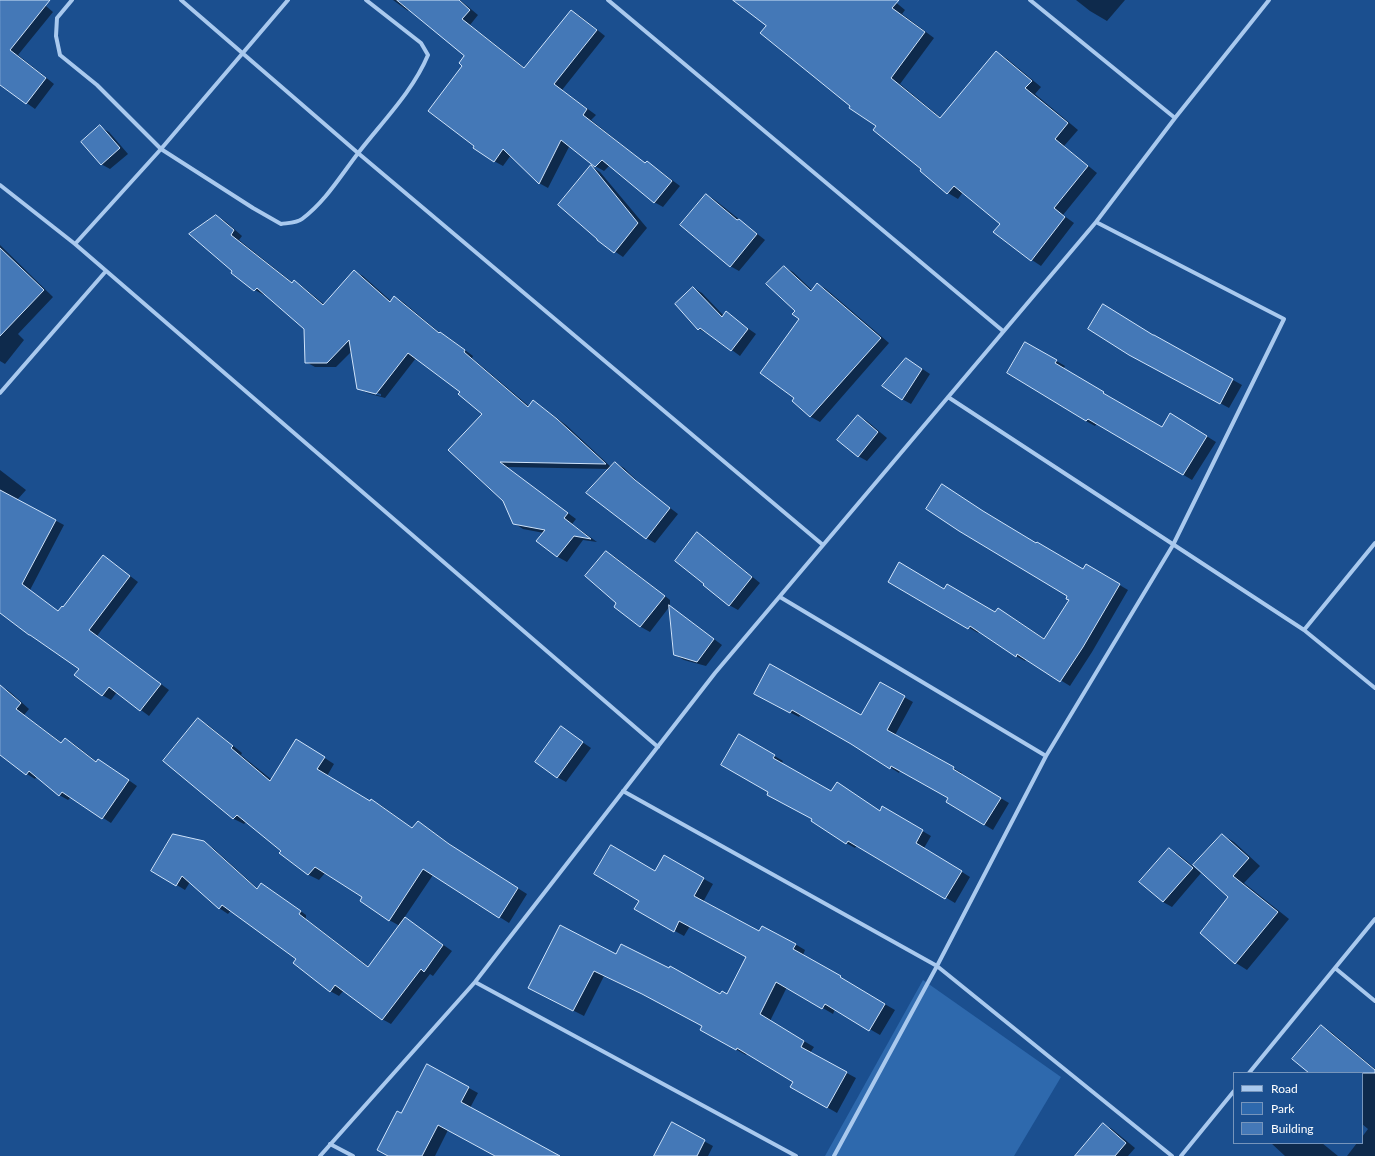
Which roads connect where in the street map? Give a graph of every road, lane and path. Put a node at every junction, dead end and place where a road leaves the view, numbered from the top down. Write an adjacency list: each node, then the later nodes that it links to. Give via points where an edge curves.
1 (72, 0): 10 (street, via 57,18 56,36 60,55 97,85)
2 (181, 0): 8 (street)
3 (288, 0): 8 (street)
4 (366, 0): 11 (street, via 421,43 428,55 422,69 392,112)
5 (608, 0): 16 (street)
6 (1030, 0): 9 (street)
7 (1269, 0): 9 (street)
8 (243, 53): 10 (street); 11 (street)
9 (1175, 118): 13 (street)
10 (161, 149): 11 (street, via 281,224 300,220 324,199); 14 (street)
11 (358, 153): 20 (street)
12 (0, 184): 14 (street)
13 (1096, 222): 16 (street); 21 (street, via 1284,319)
14 (75, 244): 15 (street)
15 (106, 271): 17 (street); 25 (street)
16 (1003, 331): 18 (street)
17 (0, 393)
18 (948, 397): 20 (street); 21 (street)
19 (1375, 543): 23 (street)
20 (823, 544): 22 (street)
21 (1173, 545): 23 (street); 26 (street)
22 (780, 597): 25 (street, via 715,673); 26 (street)
23 (1304, 630): 24 (street)
24 (1375, 688)
25 (658, 747): 27 (street)
26 (1046, 756): 29 (street)
27 (623, 791): 29 (street); 31 (street)
28 (1375, 919): 30 (street)
29 (937, 966): 39 (street); 40 (street)
30 (1335, 968): 32 (street); 33 (street)
31 (475, 982): 35 (street); 38 (street)
32 (1375, 1000)
33 (1250, 1072)
34 (1233, 1092): 41 (street)
35 (330, 1144): 36 (street); 37 (street)
36 (320, 1156)
37 (353, 1156)
38 (796, 1156)
39 (834, 1156)
40 (1172, 1156)
41 (1181, 1156)

